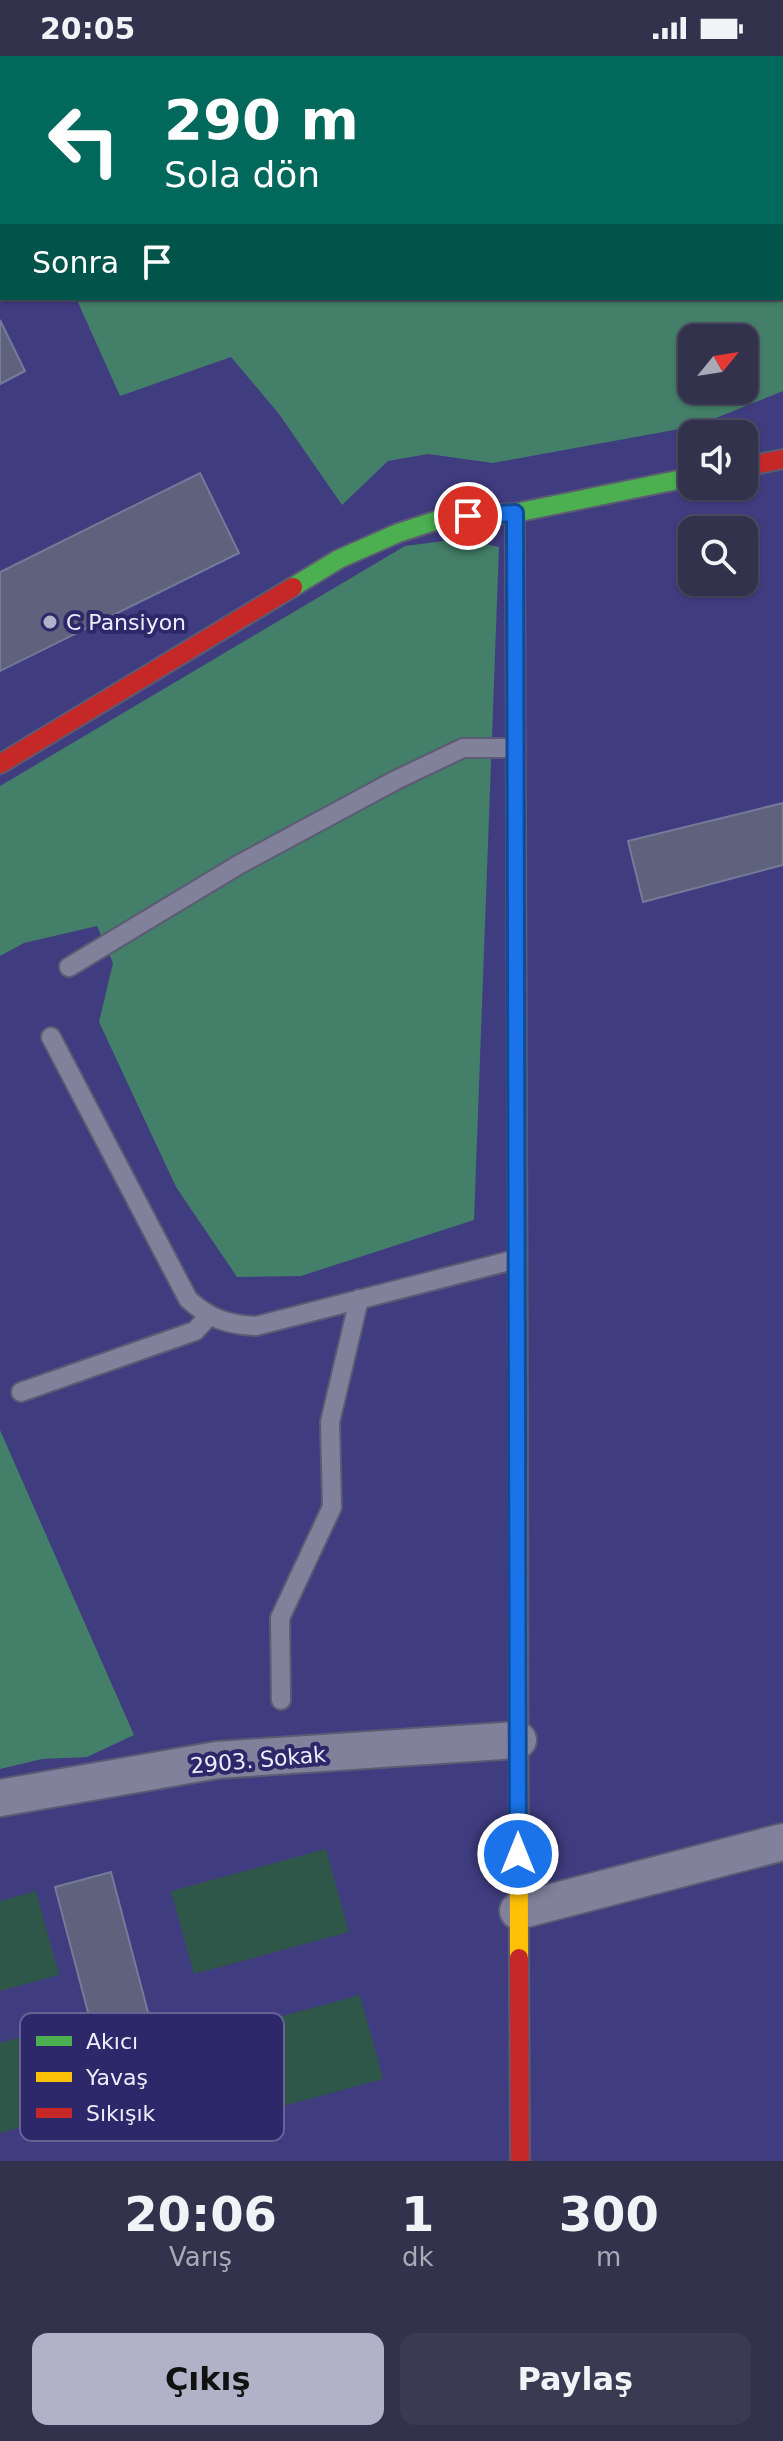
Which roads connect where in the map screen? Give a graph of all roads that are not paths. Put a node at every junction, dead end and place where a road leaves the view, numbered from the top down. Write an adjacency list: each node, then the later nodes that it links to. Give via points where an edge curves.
1 (783, 459): 2 (street)
2 (758, 464)
3 (678, 480): 4 (street)
4 (515, 513): 5 (street); 6 (street, via 444,518 339,559)
5 (516, 748): 7 (lane, via 463,748 396,780 240,864); 9 (street)
6 (0, 764)
7 (69, 967)
8 (51, 1037): 11 (lane, via 188,1299)
9 (517, 1259): 10 (lane); 14 (street)
10 (359, 1299): 11 (lane, via 256,1326); 13 (lane, via 330,1422 332,1507 280,1618)
11 (209, 1316): 12 (lane, via 195,1331)
12 (21, 1392)
13 (281, 1700)
14 (518, 1740): 15 (street, 2903. Sokak, via 217,1760); 17 (street)
15 (0, 1798)
16 (783, 1842): 17 (street)
17 (518, 1911): 18 (street)
18 (520, 2161)

